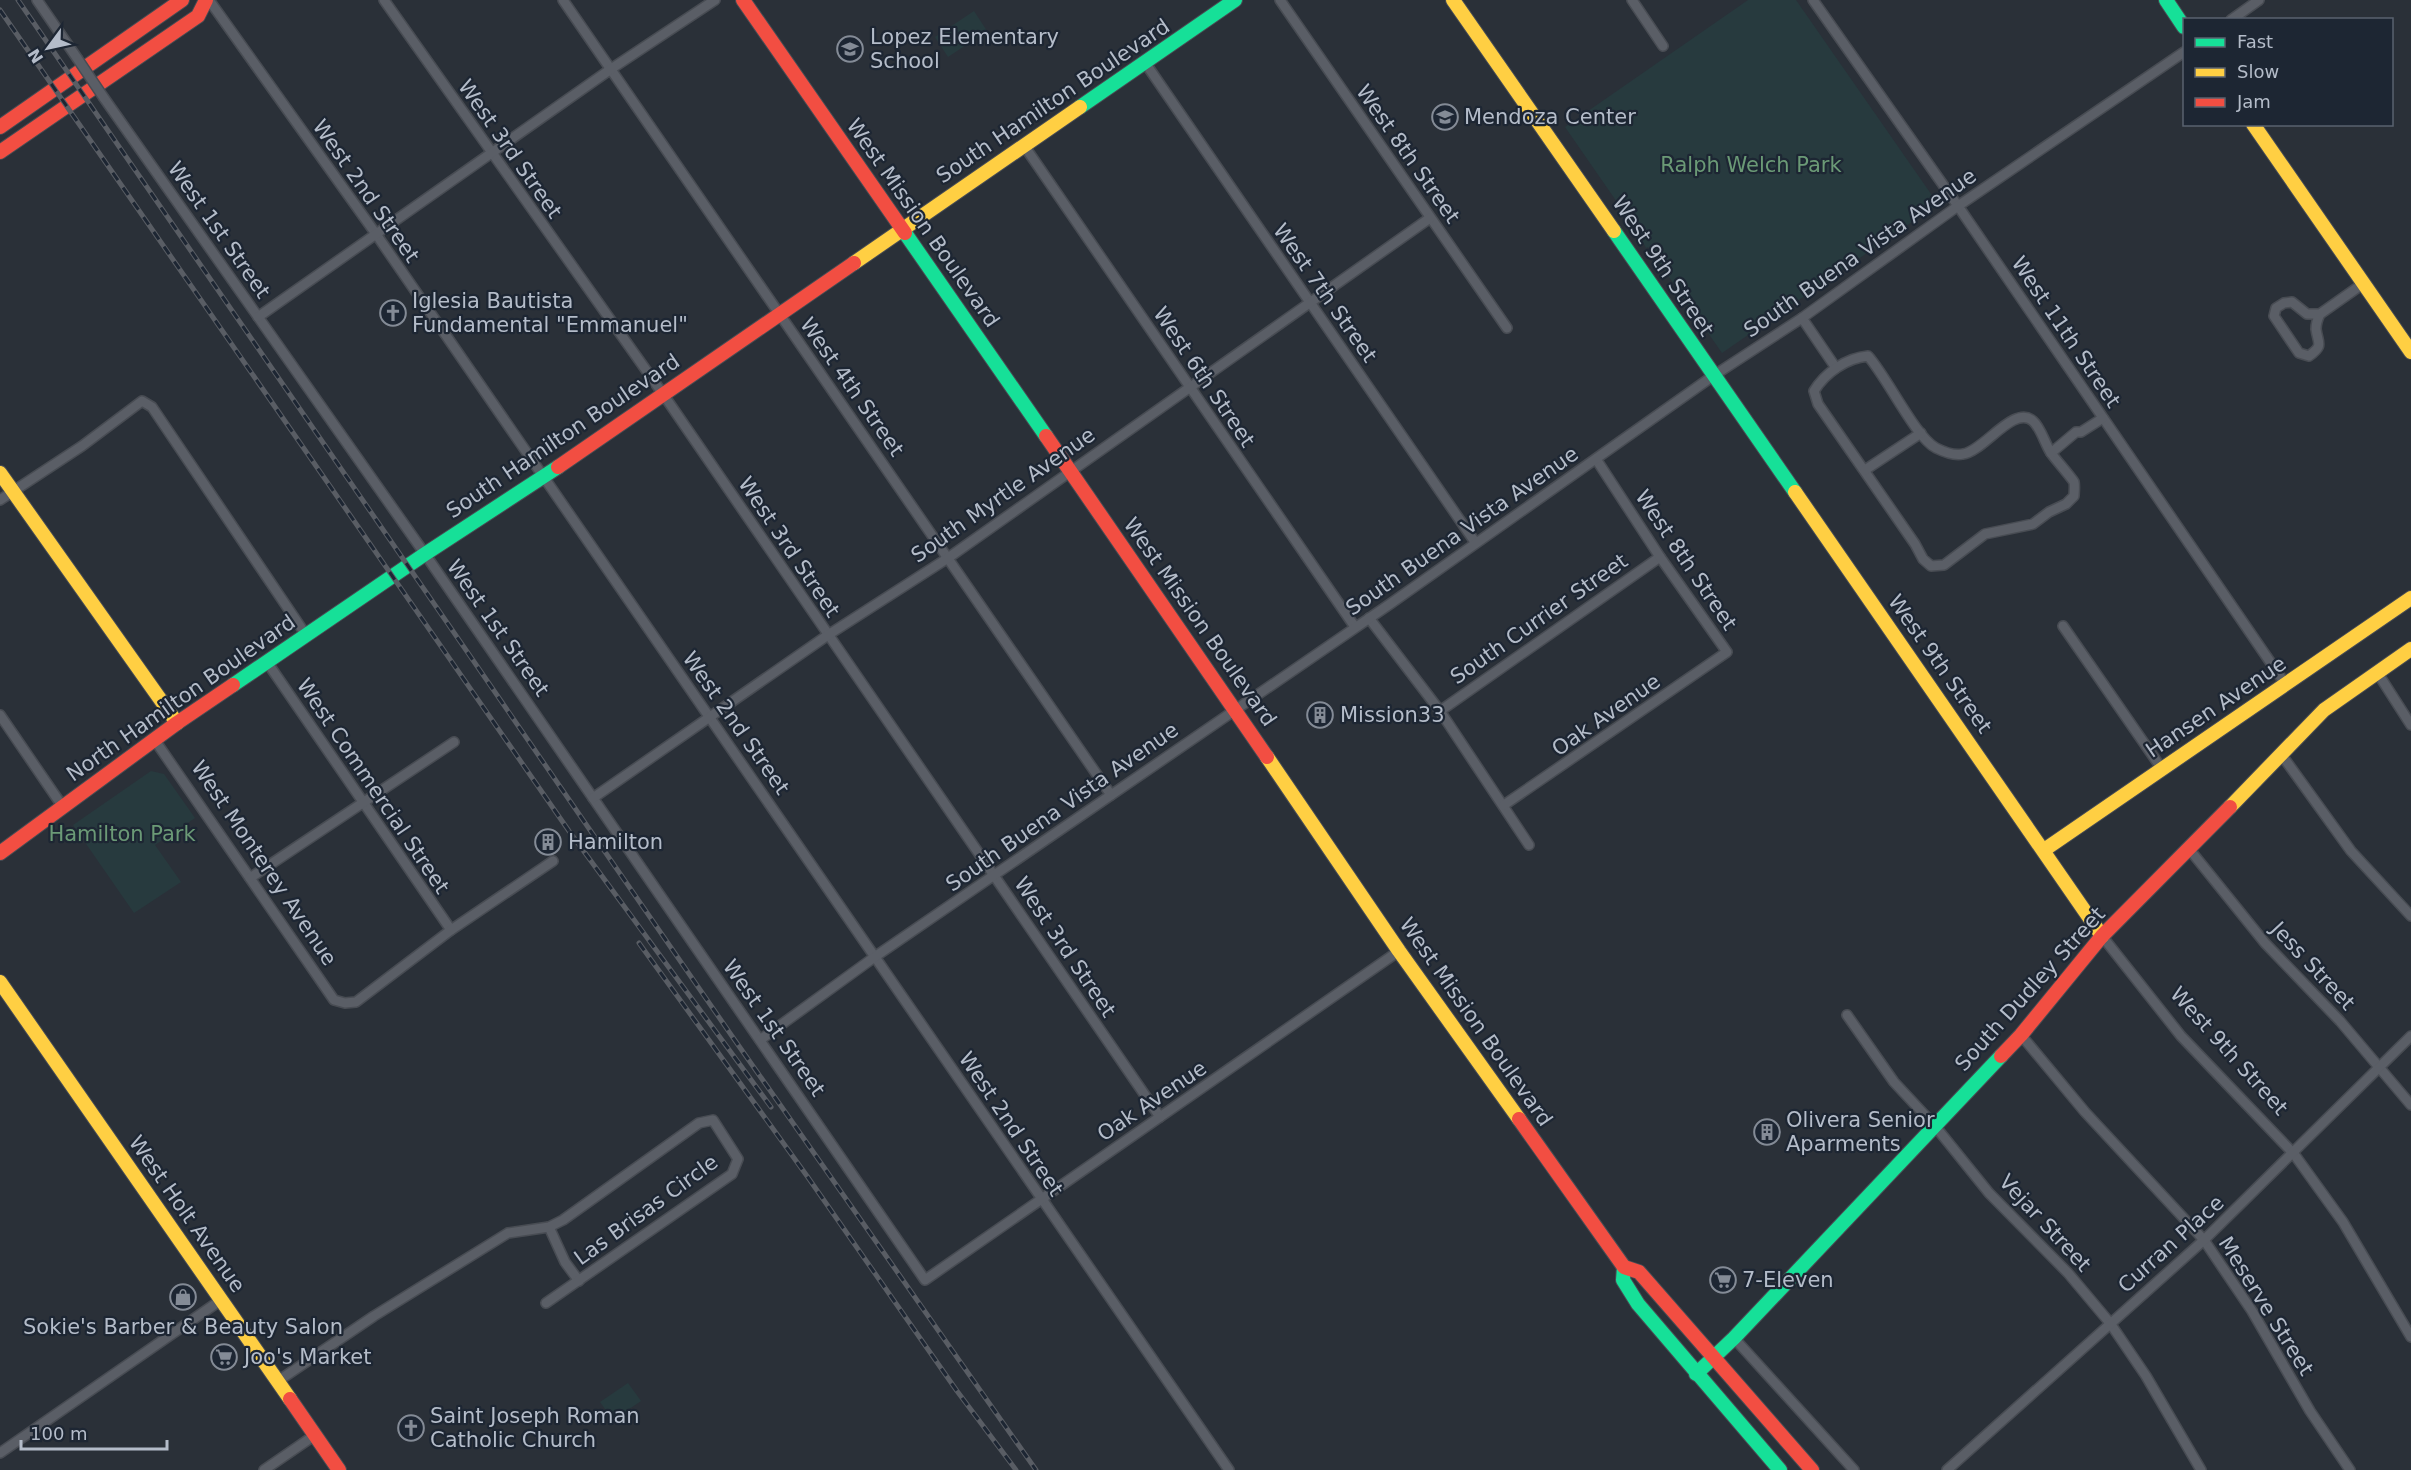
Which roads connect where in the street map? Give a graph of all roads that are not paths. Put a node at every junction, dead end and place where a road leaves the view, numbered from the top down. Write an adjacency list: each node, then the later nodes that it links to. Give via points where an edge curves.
1 (37, 0): 34 (street, West 1st Street, bridge)
2 (182, 0): 22 (street)
3 (207, 0): 24 (street, via 198,16); 29 (street, West 2nd Street)
4 (384, 0): 25 (street, West 3rd Street)
5 (563, 0): 20 (street, West 4th Street)
6 (715, 0): 20 (street)
7 (743, 0): 28 (street, West Mission Boulevard)
8 (1235, 0): 19 (street, South Hamilton Boulevard)
9 (1280, 0): 27 (street, West 8th Street)
10 (1453, 0): 39 (street, West 9th Street)
11 (1632, 0): 17 (street)
12 (1813, 0): 26 (street, West 11th Street)
13 (2166, 0): 16 (street)
14 (2259, 0): 15 (street)
15 (2234, 18)
16 (2183, 26)
17 (1663, 46)
18 (2183, 53): 26 (street, South Buena Vista Avenue)
19 (1146, 64): 23 (street, South Hamilton Boulevard); 31 (street, West 7th Street)
20 (611, 69): 25 (street); 32 (street, West 4th Street)
21 (2254, 126): 30 (street)
22 (0, 127)
23 (1025, 147): 28 (street, South Hamilton Boulevard); 40 (street, West 6th Street)
24 (0, 152)
25 (491, 154): 29 (street); 41 (street, West 3rd Street)
26 (1958, 206): 35 (street, South Buena Vista Avenue); 42 (street, West 11th Street)
27 (1430, 218): 31 (street, South Myrtle Avenue); 36 (street, West 8th Street)
28 (902, 230): 32 (street, South Hamilton Boulevard); 46 (street, West Mission Boulevard)
29 (376, 234): 34 (street); 49 (street, West 2nd Street)
30 (2364, 283): 33 (street); 37 (street)
31 (1309, 303): 40 (street, South Myrtle Avenue); 52 (street, West 7th Street)
32 (779, 313): 41 (street, South Hamilton Boulevard); 55 (street, West 4th Street)
33 (2320, 314): 33 (street, via 2307,314 2292,302 2276,308 2274,316 2300,353 2309,356 2320,342 2316,327)
34 (258, 317): 53 (street, West 1st Street)
35 (1802, 318): 38 (street); 39 (street, South Buena Vista Avenue)
36 (1507, 328)
37 (2411, 352)
38 (1836, 368): 43 (street, via 1855,357 1868,356); 47 (street, via 1820,380 1814,391 1818,404)
39 (1713, 376): 45 (street, South Buena Vista Avenue); 84 (street, West 9th Street)
40 (1189, 388): 46 (street, South Myrtle Avenue); 60 (street, West 6th Street)
41 (663, 394): 49 (street, South Hamilton Boulevard); 62 (street, West 3rd Street)
42 (2103, 418): 44 (street, via 2076,432); 67 (street, West 11th Street)
43 (1921, 433): 44 (street, via 1934,447 1951,454 1965,454 1998,433 2010,420 2021,417 2032,421); 47 (street)
44 (2051, 453): 47 (street, via 2074,483 2074,496 2033,524 1985,534 1944,565 1931,566 1923,559)
45 (1596, 459): 52 (street, South Buena Vista Avenue); 54 (street, West 8th Street)
46 (1070, 470): 55 (street, South Myrtle Avenue); 68 (street, West Mission Boulevard)
47 (1865, 470)
48 (0, 473): 50 (street)
49 (543, 478): 53 (street, South Hamilton Boulevard); 71 (street, West 2nd Street)
50 (13, 492): 51 (street); 61 (street, via 142,401 152,407); 72 (street)
51 (0, 500)
52 (1475, 543): 58 (street, South Buena Vista Avenue)
53 (424, 554): 56 (street, South Hamilton Boulevard); 79 (street, West 1st Street)
54 (1660, 557): 64 (street, West 8th Street); 69 (street, South Currier Street)
55 (948, 558): 62 (street, South Myrtle Avenue); 78 (street, West 4th Street)
56 (388, 579): 61 (street, North Hamilton Boulevard)
57 (2411, 598): 67 (street, Hansen Avenue)
58 (1369, 618): 60 (street, South Buena Vista Avenue); 69 (street)
59 (2063, 626): 77 (street)
60 (1355, 627): 68 (street, South Buena Vista Avenue)
61 (306, 635): 65 (street, North Hamilton Boulevard)
62 (828, 635): 71 (street, South Myrtle Avenue); 88 (street, West 3rd Street)
63 (2411, 649): 66 (street, South Dudley Street)
64 (1727, 652): 81 (street, Oak Avenue)
65 (267, 662): 72 (street, North Hamilton Boulevard); 80 (street, West Commercial Street)
66 (2377, 672): 73 (street); 76 (street, South Dudley Street, via 2324,710)
67 (2286, 685): 77 (street, Hansen Avenue)
68 (1235, 709): 78 (street, South Buena Vista Avenue); 93 (street, West Mission Boulevard)
69 (1440, 711): 81 (street)
70 (0, 715): 82 (street)
71 (709, 717): 79 (street, South Myrtle Avenue); 94 (street, West 2nd Street)
72 (177, 723): 74 (street, North Hamilton Boulevard)
73 (2411, 725)
74 (154, 739): 82 (street, North Hamilton Boulevard); 89 (street, West Monterey Avenue)
75 (454, 742): 80 (street)
76 (2281, 754): 85 (street, South Dudley Street); 90 (street, via 2351,851)
77 (2162, 770): 84 (street, Hansen Avenue)
78 (1111, 795): 88 (street, South Buena Vista Avenue)
79 (592, 798): 99 (street, West 1st Street)
80 (361, 802): 89 (street); 91 (street, West Commercial Street)
81 (1504, 806): 83 (street)
82 (63, 807): 86 (street, North Hamilton Boulevard)
83 (1529, 845)
84 (2044, 850): 92 (street, West 9th Street)
85 (2190, 850): 92 (street, South Dudley Street); 100 (street, Jess Street, via 2265,943)
86 (0, 853)
87 (554, 861): 91 (street)
88 (995, 876): 94 (street, South Buena Vista Avenue); 102 (street, West 3rd Street)
89 (250, 878): 91 (street, West Monterey Avenue, via 326,991 334,1000 345,1003 356,1002)
90 (2411, 916)
91 (451, 930)
92 (2102, 936): 97 (street, South Dudley Street); 104 (street, West 9th Street, via 2181,1036)
93 (1400, 951): 102 (street, Oak Avenue); 108 (street, West Mission Boulevard)
94 (876, 956): 99 (street, South Buena Vista Avenue); 105 (street, West 2nd Street)
95 (0, 982): 111 (street, West Holt Avenue)
96 (1847, 1015): 103 (street, Vejar Street, via 1894,1082)
97 (2021, 1035): 103 (street, South Dudley Street); 107 (street, Meserve Street, via 2085,1112)
98 (2411, 1036): 100 (street, Curran Place)
99 (760, 1040): 109 (street, West 1st Street)
100 (2380, 1066): 101 (street, Jess Street); 104 (street, Curran Place)
101 (2411, 1105)
102 (1161, 1118): 105 (street, Oak Avenue)
103 (1935, 1126): 113 (street, Vejar Street, via 1989,1193 2068,1273); 115 (street, South Dudley Street)
104 (2294, 1154): 107 (street, Curran Place); 114 (street, West 9th Street, via 2343,1222)
105 (1040, 1199): 109 (street, Oak Avenue); 123 (street, West 2nd Street)
106 (549, 1227): 110 (street, Las Brisas Circle); 110 (street, Las Brisas Circle, via 699,1123 713,1120 738,1159 732,1174); 118 (street, Las Brisas Circle, via 508,1233)
107 (2204, 1240): 113 (street, Curran Place); 129 (street, Meserve Street)
108 (1624, 1267): 116 (street, West Mission Boulevard, via 1639,1272); 117 (street, West Mission Boulevard, via 1623,1280 1638,1304)
109 (925, 1280)
110 (579, 1281): 112 (street, Las Brisas Circle)
111 (221, 1300): 118 (street, West Holt Avenue); 120 (street)
112 (546, 1303)
113 (2110, 1323): 127 (street, Curran Place); 128 (street, Vejar Street)
114 (2411, 1337)
115 (1734, 1338): 116 (street, South Dudley Street); 126 (street)
116 (1713, 1358): 117 (street, South Dudley Street); 125 (street, West Mission Boulevard)
117 (1696, 1374): 124 (street, West Mission Boulevard)
118 (278, 1381): 119 (street, West Holt Avenue)
119 (315, 1435): 121 (street); 122 (street, West Holt Avenue)
120 (0, 1453)
121 (264, 1470)
122 (339, 1470)
123 (1229, 1470)
124 (1780, 1470)
125 (1812, 1470)
126 (1854, 1470)
127 (1947, 1470)
128 (2202, 1470)
129 (2350, 1470)

